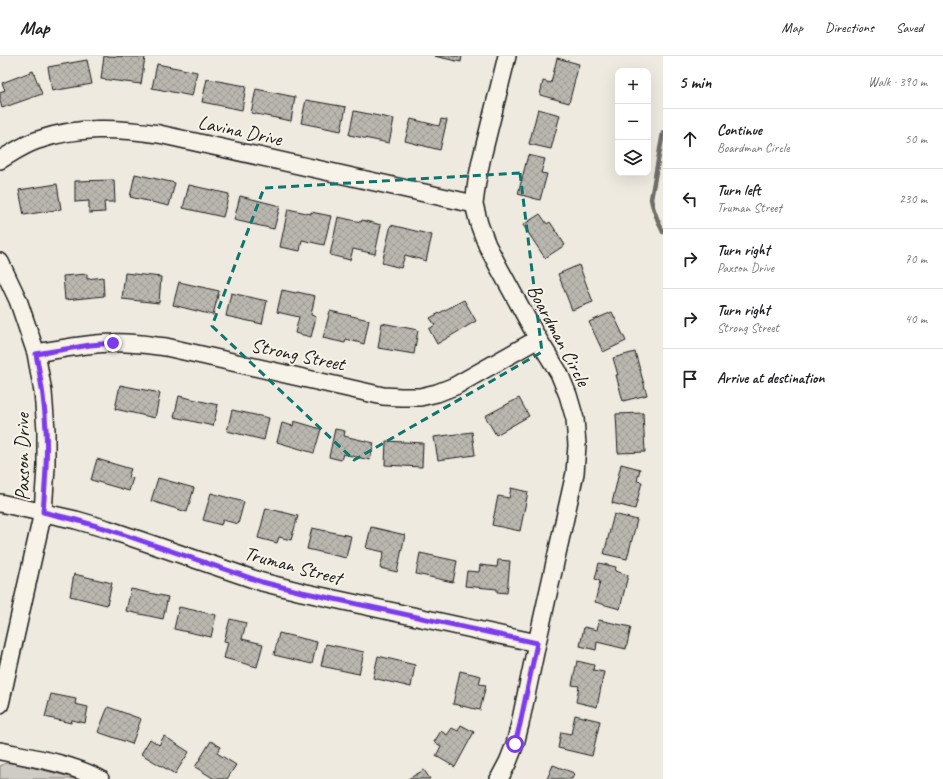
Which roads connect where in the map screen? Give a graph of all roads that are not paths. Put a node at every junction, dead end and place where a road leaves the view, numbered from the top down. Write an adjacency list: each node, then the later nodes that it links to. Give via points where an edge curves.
1 (507, 56): 3 (street, Boardman Circle, via 481,161)
2 (0, 160): 3 (street, Lavina Drive, via 37,140 61,134 86,130 135,131 159,134)
3 (474, 204): 5 (street, Boardman Circle, via 487,245)
4 (0, 262): 6 (street, Paxson Drive, via 18,300)
5 (538, 339): 6 (street, Strong Street, via 455,386 420,397 383,396 140,344 90,345); 9 (street, Boardman Circle, via 559,372 568,395 575,419 577,445 575,473)
6 (36, 354): 8 (street, Paxson Drive, via 46,430)
7 (0, 503): 8 (street, Truman Street)
8 (43, 512): 9 (street, Truman Street, via 107,529 262,582); 10 (street, Paxson Drive)
9 (537, 643): 13 (street, Boardman Circle, via 515,744)
10 (0, 704)
11 (0, 751): 12 (street, via 67,766)
12 (100, 779)
13 (499, 779)

